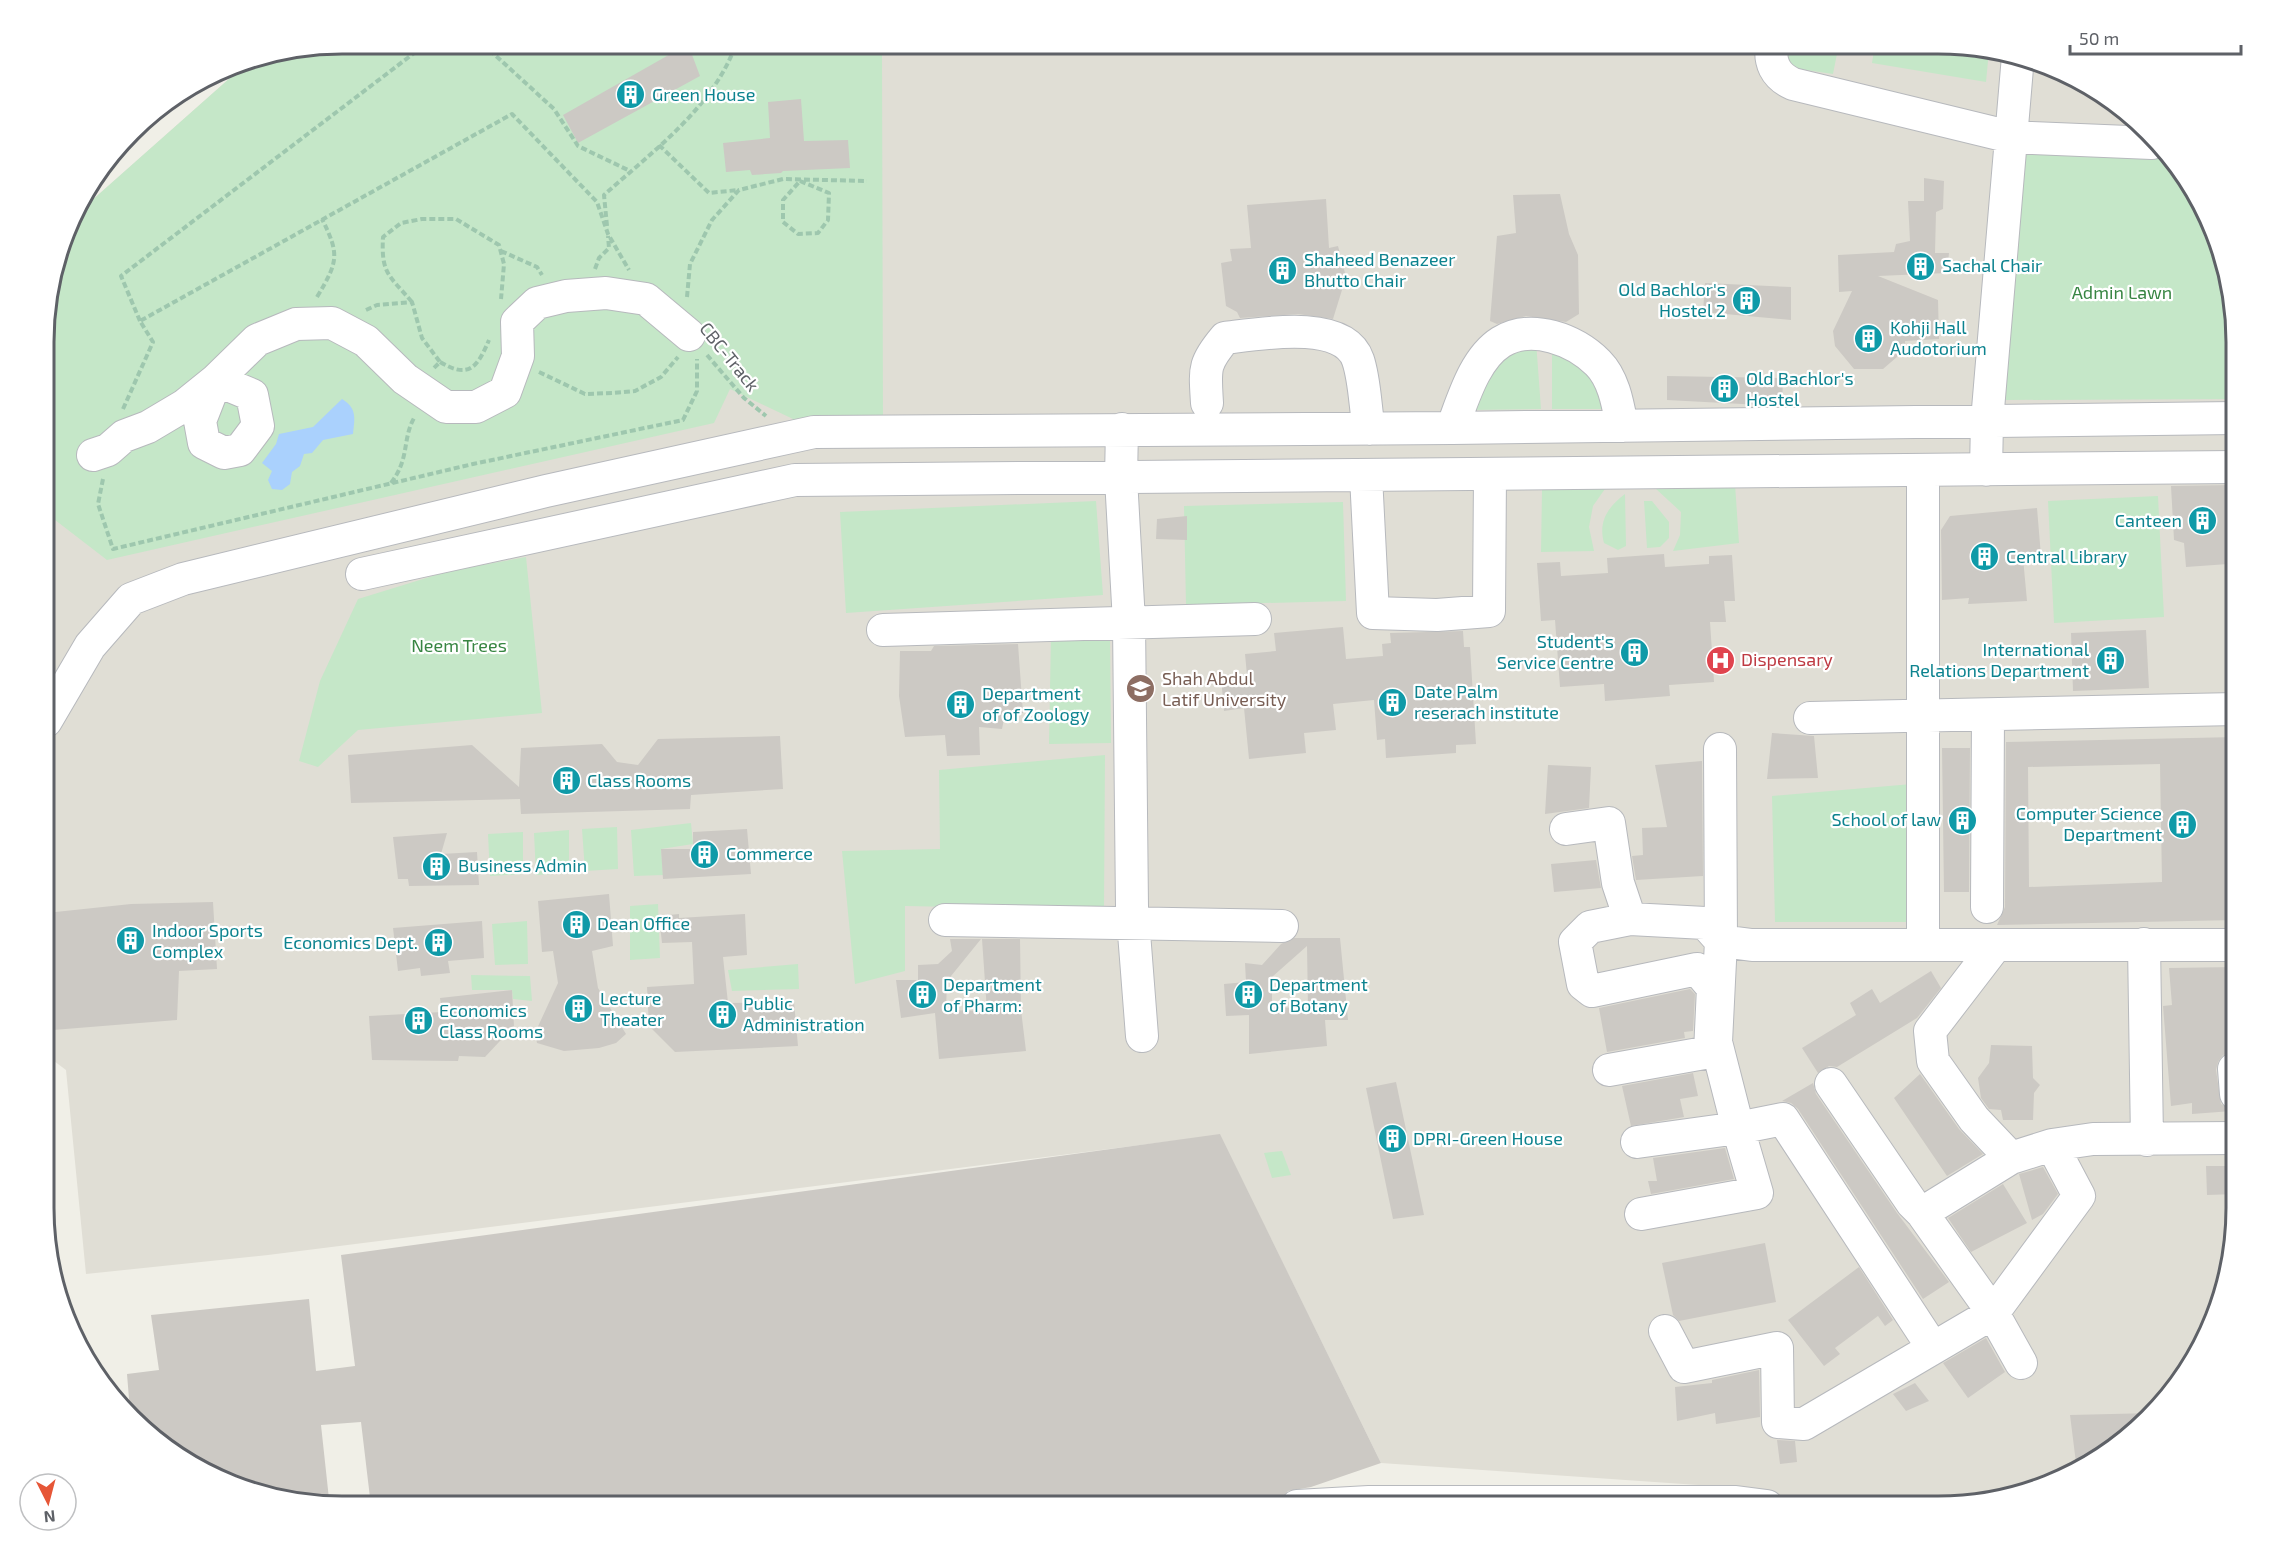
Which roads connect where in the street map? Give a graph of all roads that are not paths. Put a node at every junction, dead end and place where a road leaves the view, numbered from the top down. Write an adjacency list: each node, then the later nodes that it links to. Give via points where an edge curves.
1 (1771, 54): 3 (street, via 1776,71 1792,84)
2 (2017, 65): 3 (street)
3 (2011, 137): 4 (street); 8 (street)
4 (2145, 142)
5 (689, 335): 13 (street, via 646,300 606,293 537,303 517,322 518,356 505,392 476,407 446,407 366,341 332,323 296,324 257,340 184,405)
6 (1207, 403): 12 (street, via 1208,358 1225,338 1310,332 1341,340 1352,349 1358,359)
7 (2226, 418): 8 (street)
8 (1987, 421): 9 (street); 16 (street)
9 (1622, 426): 10 (street); 10 (street, via 1615,393 1599,363 1569,342 1536,334 1501,342 1479,365)
10 (1452, 428): 12 (street)
11 (1122, 429): 12 (street); 19 (street); 20 (street, via 814,432)
12 (1369, 429)
13 (93, 455)
14 (2226, 467): 16 (street)
15 (1923, 470): 16 (street); 17 (street); 29 (street)
16 (1986, 470)
17 (1490, 475): 18 (street); 18 (street, via 1489,611 1437,615 1373,613)
18 (1366, 476): 19 (street)
19 (1121, 478): 21 (street, via 795,480); 24 (street)
20 (546, 491): 21 (street); 26 (street, via 183,579 131,599 90,646)
21 (554, 532): 22 (street)
22 (362, 574)
23 (1255, 619): 24 (street)
24 (1129, 622): 25 (street); 36 (street)
25 (883, 630)
26 (54, 707)
27 (2226, 709): 28 (street)
28 (1988, 715): 29 (street); 33 (street)
29 (1924, 716): 30 (street); 40 (street)
30 (1810, 718)
31 (1720, 749): 38 (street)
32 (1566, 830): 34 (street, via 1609,824 1618,883)
33 (1987, 907)
34 (1630, 919): 38 (street, via 1705,923); 44 (street, via 1590,927 1575,942 1583,984 1592,991 1697,969 1713,988 1710,1052)
35 (945, 920): 36 (street)
36 (1134, 925): 37 (street); 43 (street)
37 (1282, 926)
38 (1721, 941): 40 (street, via 1752,945); 46 (street, via 1716,1042)
39 (2144, 944): 41 (street); 42 (street); 48 (street)
40 (1923, 945): 41 (street)
41 (1996, 945): 51 (street, via 1930,1031 1933,1061 1974,1119)
42 (2226, 945)
43 (1142, 1036)
44 (1609, 1070)
45 (1831, 1084): 52 (street, via 1911,1203)
46 (1738, 1128): 49 (street); 53 (street, via 1757,1193); 56 (street, via 1783,1119)
47 (2226, 1138): 48 (street)
48 (2147, 1140): 50 (street, via 2093,1139)
49 (1637, 1142)
50 (2052, 1145): 51 (street); 54 (street, via 2079,1196)
51 (2011, 1158): 52 (street)
52 (1922, 1213): 54 (street)
53 (1641, 1214)
54 (1993, 1313): 56 (street); 57 (street)
55 (1665, 1331): 56 (street, via 1684,1366 1777,1348 1778,1422 1804,1424)
56 (1933, 1348)
57 (2021, 1363)

